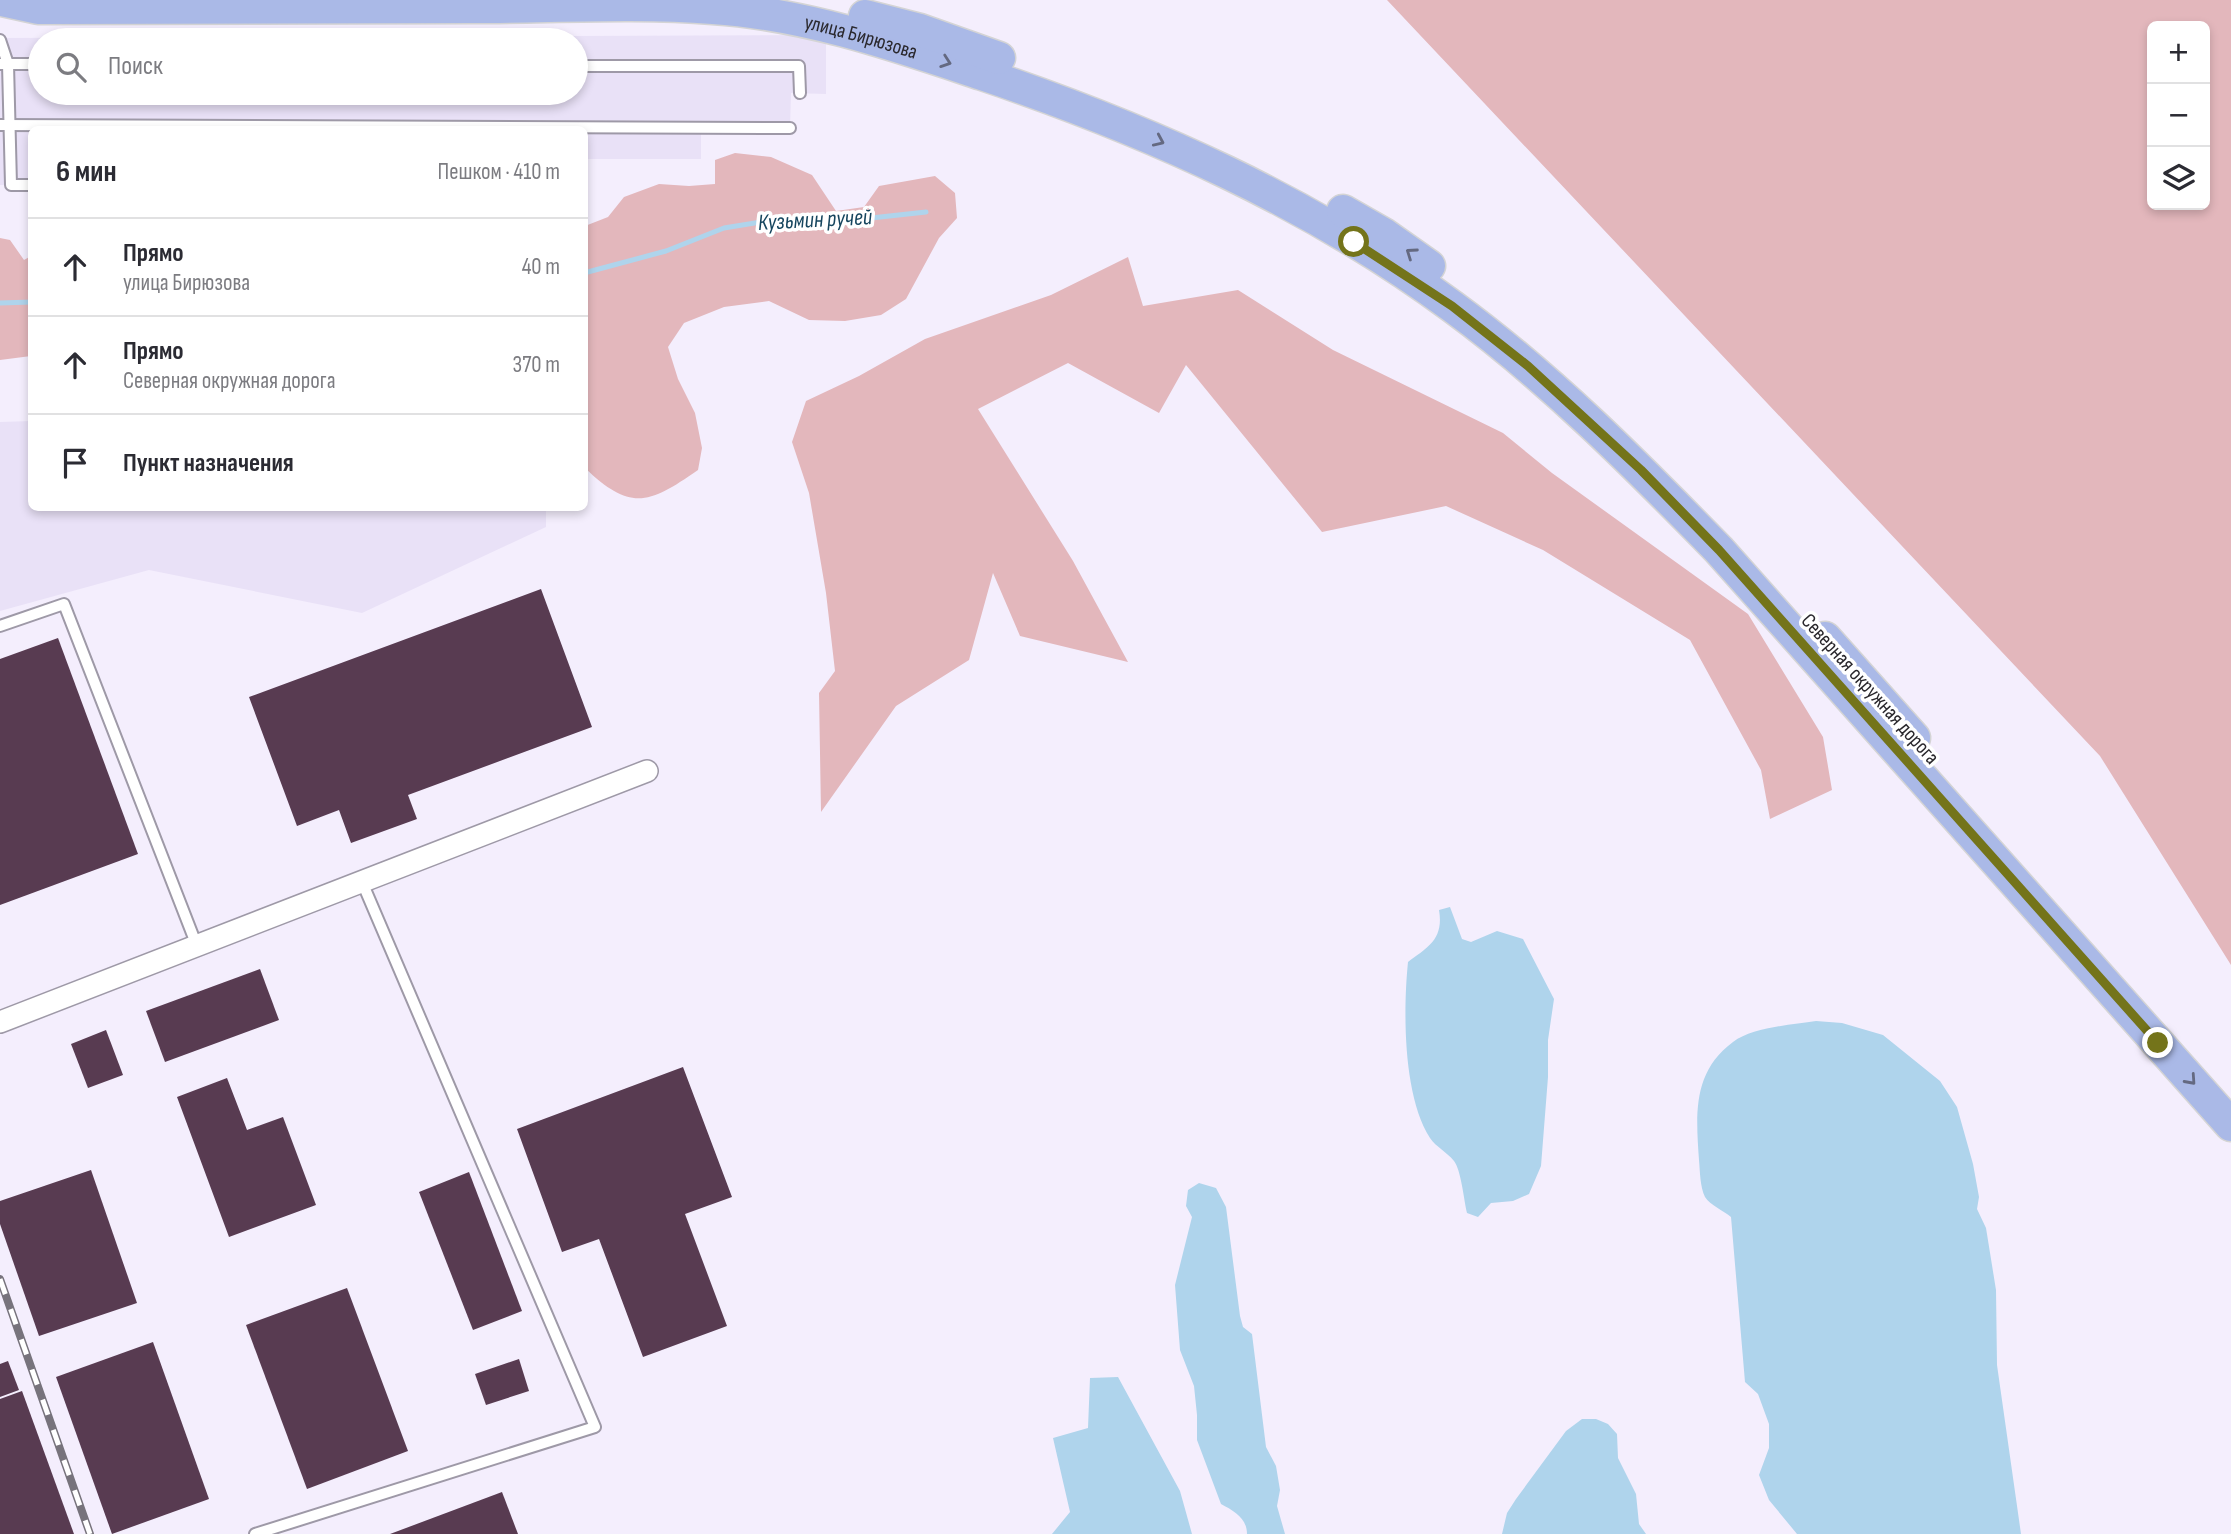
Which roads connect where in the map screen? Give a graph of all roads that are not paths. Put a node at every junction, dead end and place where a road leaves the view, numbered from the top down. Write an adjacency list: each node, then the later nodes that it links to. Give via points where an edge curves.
1 (2, 0): 14 (main road, улица Бирюзова, one-way to 14, via 38,8 713,8 824,26 1029,90 1244,179 1343,235)
2 (799, 0): 15 (main road, улица Бирюзова, one-way to 2, via 1373,228 1283,176 1168,122 920,30)
3 (0, 40): 4 (lane)
4 (4, 64): 5 (lane); 8 (lane)
5 (28, 64)
6 (588, 66): 7 (lane, via 799,66)
7 (800, 93)
8 (5, 125): 9 (lane); 12 (lane)
9 (267, 126)
10 (588, 127): 11 (lane)
11 (790, 128)
12 (6, 185): 13 (lane)
13 (28, 185)
14 (1452, 306): 22 (main road, Северная окружная дорога, one-way to 22, via 1528,366 1719,550)
15 (1487, 307): 21 (main road, Северная окружная дорога, via 1560,366 1725,527)
16 (0, 626): 19 (lane, via 65,604)
17 (647, 771): 18 (street)
18 (362, 882): 19 (street); 23 (lane, via 595,1427)
19 (197, 946): 20 (street)
20 (0, 1023)
21 (2231, 1092)
22 (2231, 1125)
23 (255, 1534)

